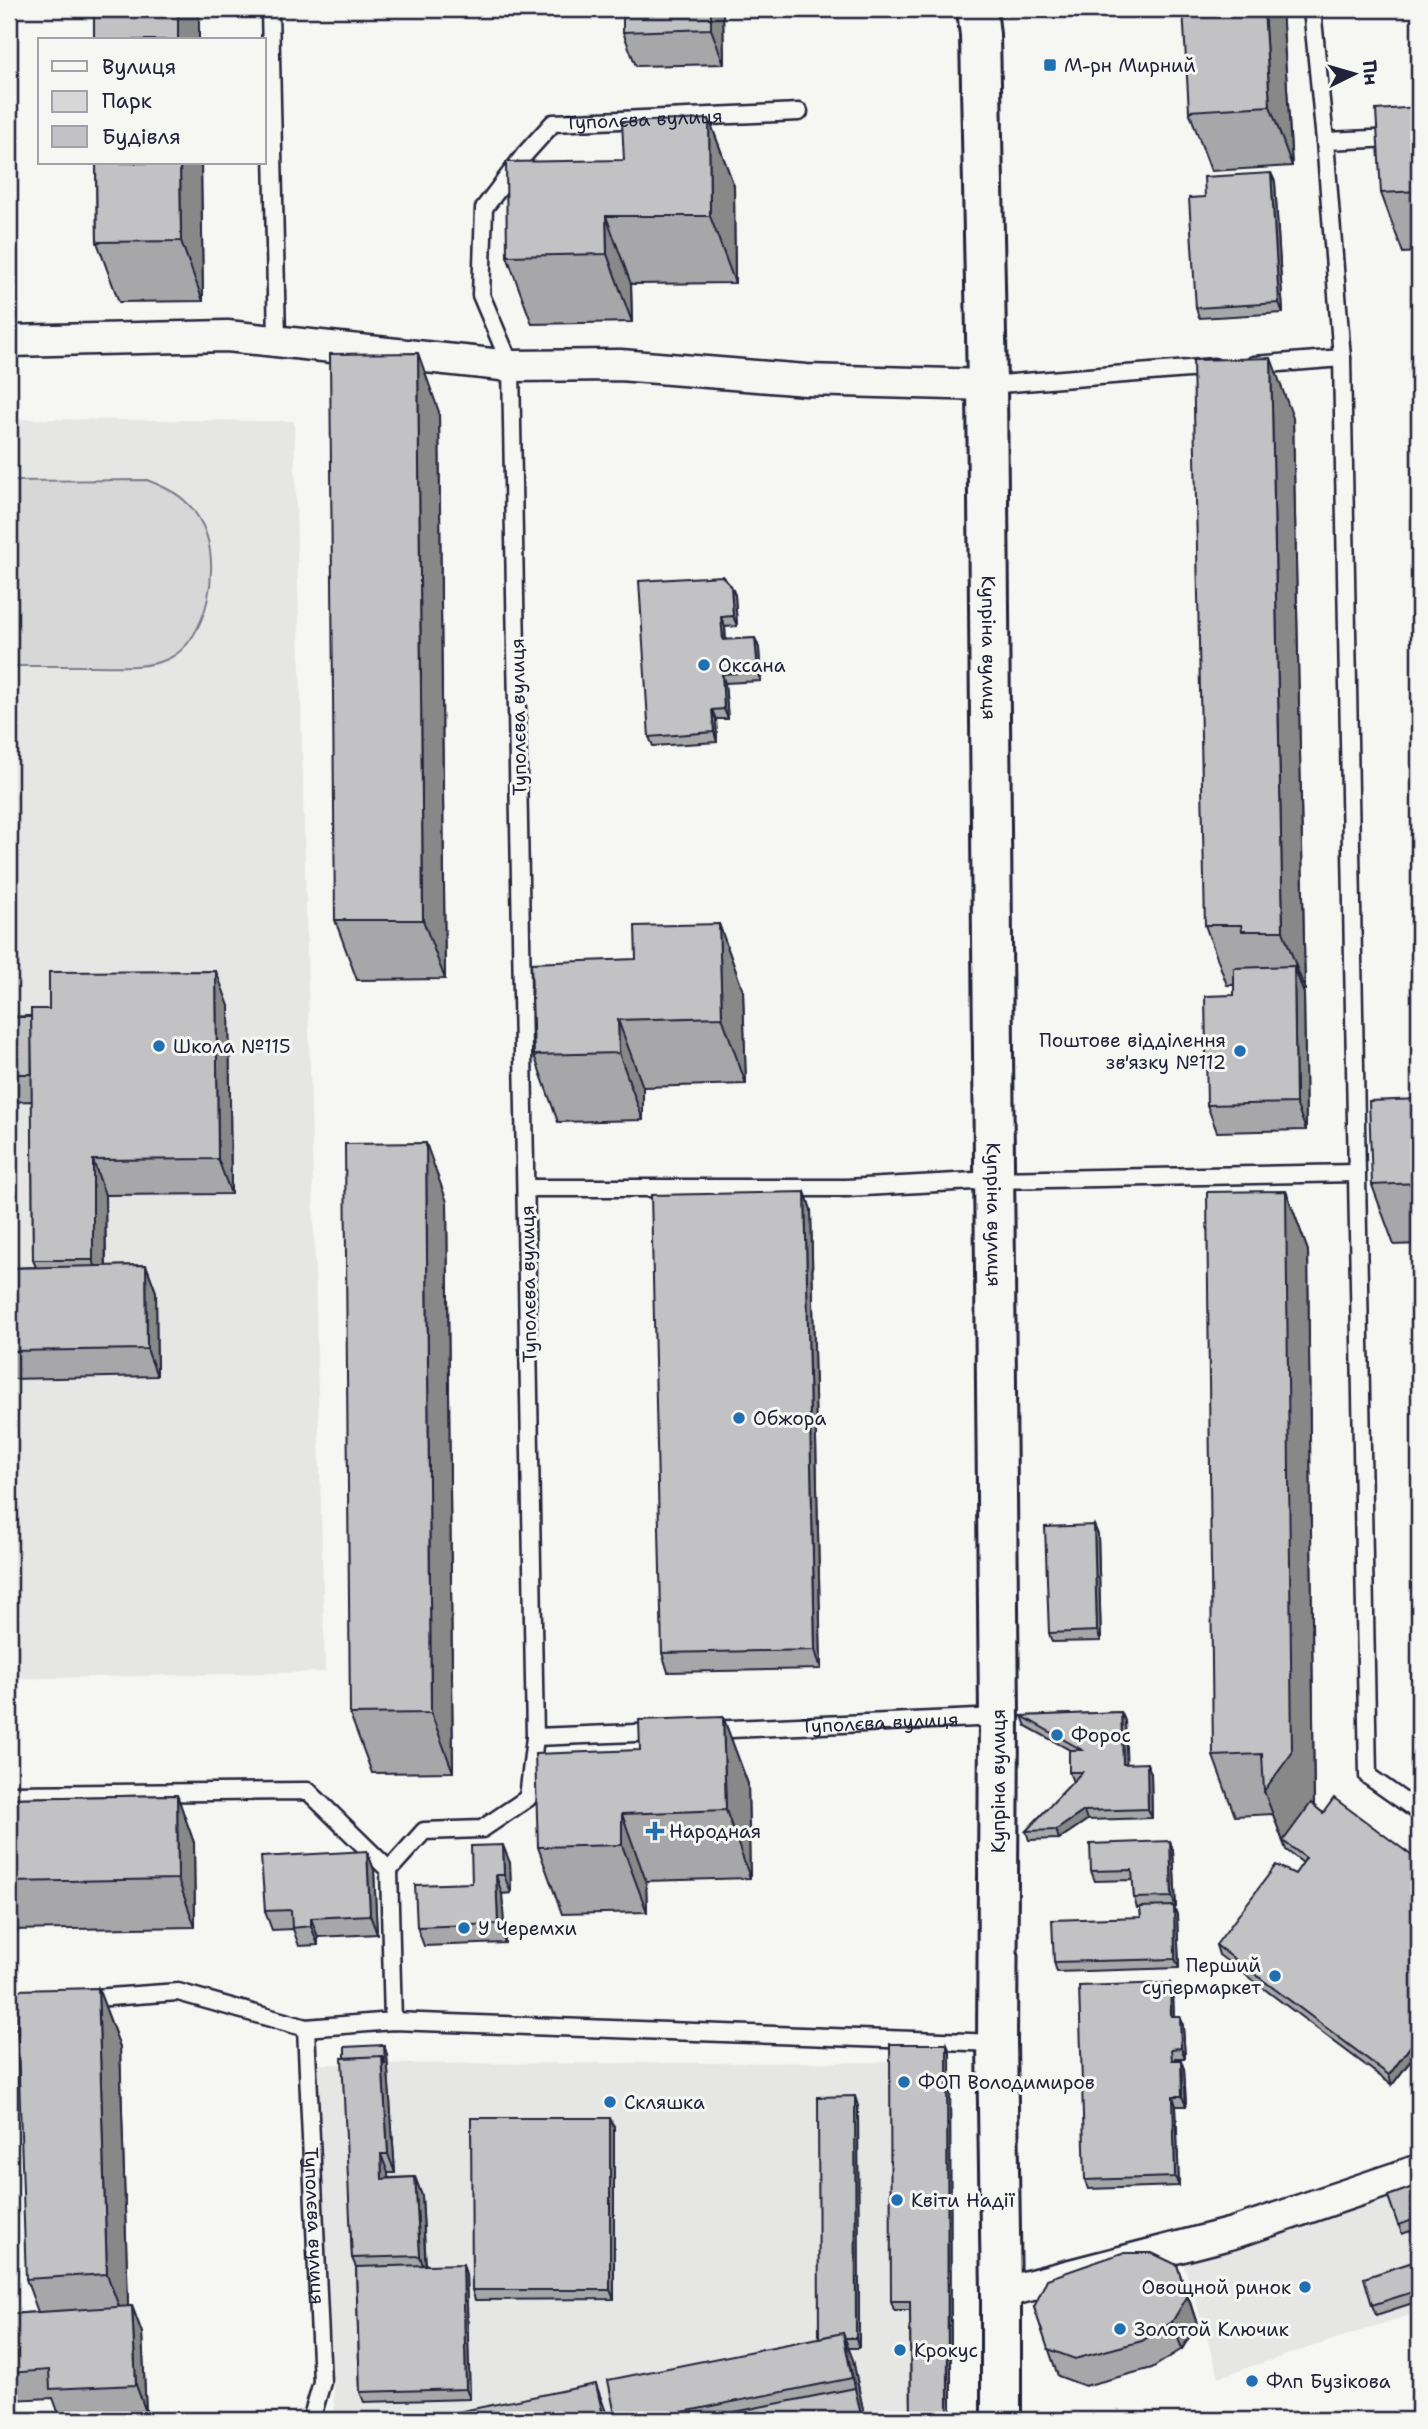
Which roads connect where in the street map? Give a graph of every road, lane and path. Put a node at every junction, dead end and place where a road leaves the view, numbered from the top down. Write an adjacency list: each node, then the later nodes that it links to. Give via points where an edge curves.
1 (270, 9): 7 (lane)
2 (977, 9): 11 (main road, Купріна вулиця)
3 (1311, 9): 6 (lane)
4 (799, 112): 10 (lane, Туполєва вулиця, via 553,122 484,208 481,295)
5 (1419, 137): 6 (lane)
6 (1325, 141): 9 (lane)
7 (277, 340): 8 (street, via 227,336); 10 (street)
8 (9, 341)
9 (1342, 358): 11 (lane); 12 (lane)
10 (511, 366): 11 (street, via 620,365 806,380); 14 (lane, Туполєва вулиця)
11 (987, 385): 13 (main road, Купріна вулиця)
12 (1357, 1173): 13 (lane); 20 (lane, via 1368,1776)
13 (993, 1180): 14 (lane, via 846,1188); 15 (main road, Купріна вулиця)
14 (527, 1188): 18 (lane, Туполєва вулиця)
15 (999, 1717): 16 (lane, Туполєва вулиця); 27 (main road, Купріна вулиця)
16 (698, 1730)
17 (671, 1731): 18 (lane)
18 (535, 1737): 21 (lane, Туполєва вулиця, via 528,1798 482,1829 424,1830)
19 (9, 1794): 21 (lane, via 308,1791)
20 (1419, 1812)
21 (389, 1870): 24 (lane)
22 (71, 2000): 26 (lane, via 178,1992)
23 (45, 2002): 25 (lane, via 31,2003)
24 (393, 2021): 26 (lane); 27 (lane)
25 (9, 2022)
26 (306, 2028): 30 (lane, Туполєва вулиця, via 322,2382)
27 (997, 2043): 29 (main road, Купріна вулиця)
28 (1419, 2171): 29 (street, via 1234,2234)
29 (1001, 2293): 31 (main road, Купріна вулиця)
30 (311, 2420)
31 (1001, 2420)

